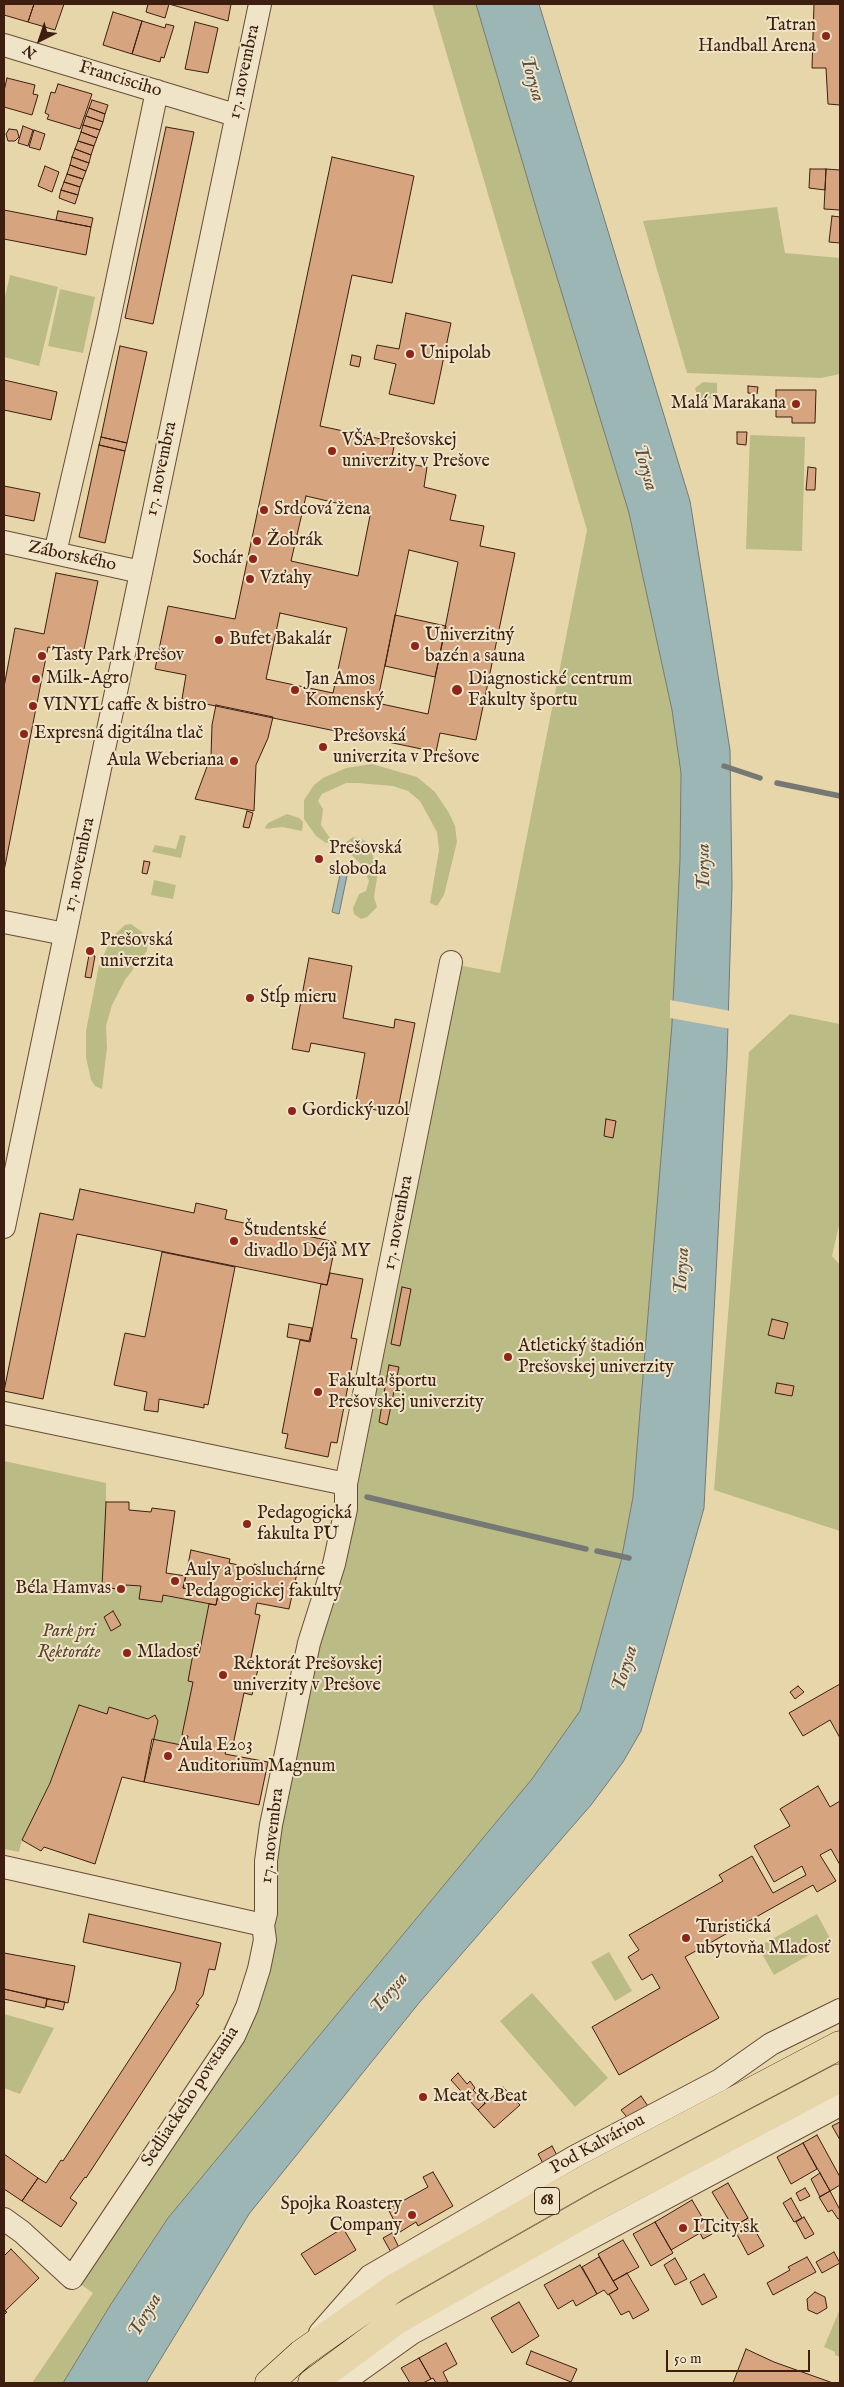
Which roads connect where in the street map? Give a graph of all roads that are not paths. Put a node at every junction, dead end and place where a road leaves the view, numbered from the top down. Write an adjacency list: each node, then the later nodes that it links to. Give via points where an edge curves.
1 (260, 4): 4 (street, 17. novembra)
2 (4, 44): 3 (street, Francisciho)
3 (157, 92): 4 (street, Francisciho); 6 (street)
4 (236, 115): 7 (street, 17. novembra)
5 (4, 542): 6 (street, Záborského)
6 (55, 553): 7 (street, Záborského)
7 (141, 572): 9 (street, 17. novembra)
8 (4, 922): 9 (street, 17. novembra)
9 (65, 934): 11 (street, 17. novembra)
10 (451, 962): 13 (street, 17. novembra)
11 (4, 1227)
12 (4, 1413): 13 (street)
13 (346, 1484): 15 (street, 17. novembra, via 346,1509 334,1564 309,1643 272,1824 266,1861)
14 (4, 1867): 15 (street)
15 (263, 1925): 20 (street, Sedliackeho povstania, via 265,1940 259,1969 234,2036 72,2278)
16 (840, 2010): 21 (street, Pod Kalváriou, via 771,2044 720,2080 574,2157 370,2276)
17 (840, 2045): 21 (main road, Pod Kalváriou / 68, via 586,2178 404,2282)
18 (840, 2078): 23 (main road, 68, via 603,2203 398,2320)
19 (840, 2105): 24 (street, via 412,2333)
20 (4, 2219)
21 (300, 2354): 22 (main road, Pod Kalváriou / 68)
22 (269, 2383)
23 (312, 2383)
24 (342, 2383)

